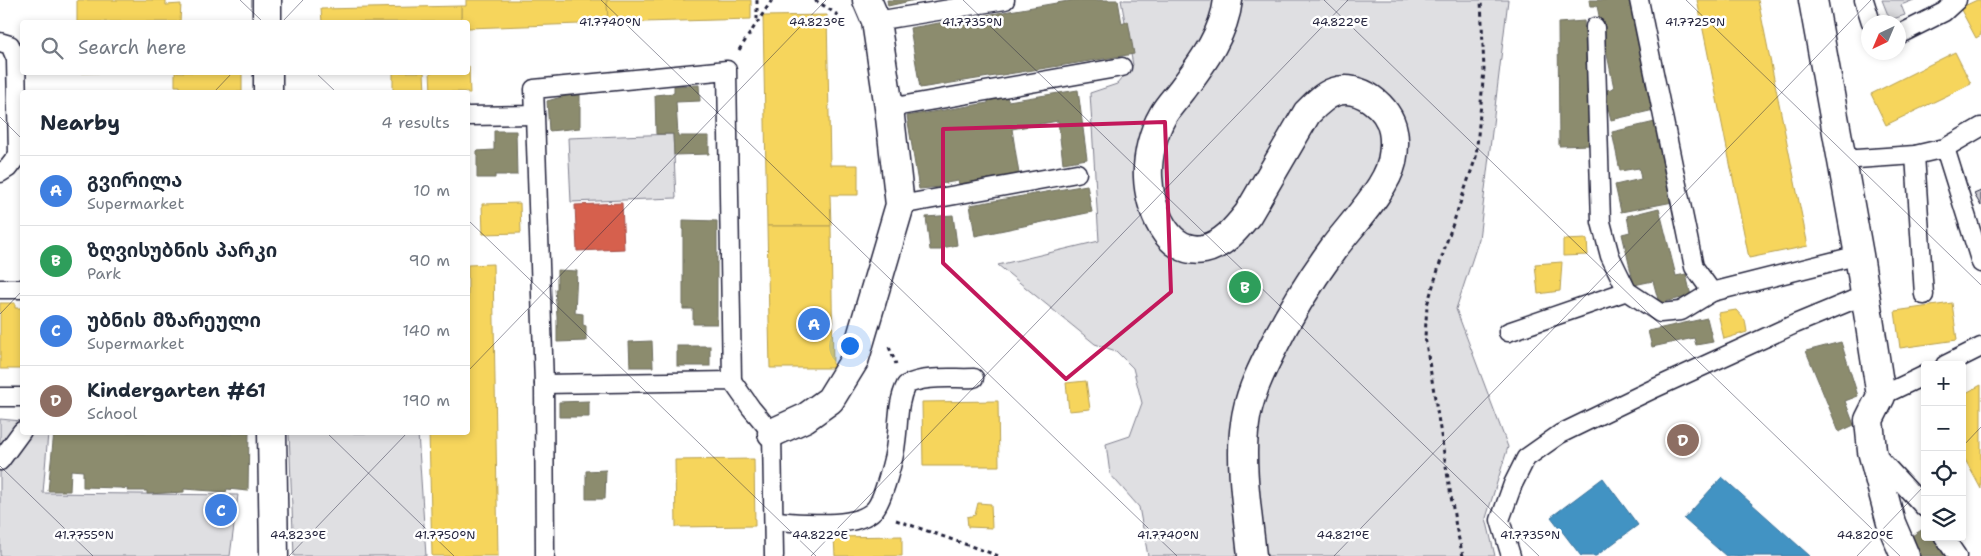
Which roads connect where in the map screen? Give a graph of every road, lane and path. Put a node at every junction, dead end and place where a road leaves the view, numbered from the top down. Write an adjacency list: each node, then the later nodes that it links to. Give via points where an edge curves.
1 (267, 0): 14 (street)
2 (757, 0): 13 (path)
3 (772, 0): 13 (path)
4 (1005, 0): 11 (lane)
5 (1228, 0): 63 (street, via 1217,36 1200,67 1164,114 1156,130 1150,156 1151,202 1159,222 1178,245 1204,249 1222,241 1237,228 1307,113 1333,92 1362,93 1380,106 1393,130 1394,149 1392,164 1374,196 1329,254 1288,316 1251,395 1244,424 1243,455)
6 (1481, 0): 64 (path, via 1484,70 1476,157 1427,305 1425,337)
7 (1639, 0): 37 (lane, via 1694,267)
8 (1813, 0): 28 (street)
9 (1864, 0): 12 (lane)
10 (1957, 0): 16 (lane, via 1944,12)
11 (871, 10): 22 (street)
12 (1869, 15)
13 (758, 19): 19 (path)
14 (267, 20)
15 (1594, 26): 36 (lane, via 1601,222 1610,256)
16 (1906, 31)
17 (0, 42): 29 (lane, via 10,45 16,59 18,154)
18 (1122, 67): 22 (lane)
19 (727, 70): 23 (lane, via 534,89); 45 (lane)
20 (268, 75): 21 (street)
21 (268, 90)
22 (889, 108): 31 (street)
23 (536, 115): 24 (lane); 46 (lane)
24 (470, 116)
25 (1981, 126): 26 (lane)
26 (1945, 148): 27 (lane); 33 (lane)
27 (1915, 155): 28 (lane); 38 (lane)
28 (1842, 160): 32 (street)
29 (0, 173)
30 (1077, 173): 31 (lane)
31 (900, 205): 50 (street, via 854,360 830,400 804,418)
32 (1859, 255): 37 (lane); 39 (street)
33 (1981, 263)
34 (0, 289): 35 (lane)
35 (20, 289)
36 (1627, 291): 37 (lane, via 1660,313 1682,312); 40 (lane)
37 (1712, 292)
38 (1924, 294)
39 (1865, 295): 47 (street); 65 (lane, via 1786,328 1560,434 1526,458 1500,520)
40 (1508, 332)
41 (1981, 347): 42 (lane)
42 (1954, 361)
43 (1921, 377): 47 (lane)
44 (974, 378): 56 (lane, via 926,380 906,385 885,487 874,510 859,519 835,523)
45 (732, 381): 46 (lane); 50 (lane)
46 (544, 384): 60 (lane)
47 (1881, 396): 53 (street, via 1869,420)
48 (0, 397): 49 (lane)
49 (20, 397)
50 (772, 433): 56 (lane)
51 (20, 434): 54 (lane)
52 (272, 435): 59 (street)
53 (1872, 451): 55 (lane); 66 (street)
54 (0, 461)
55 (1921, 504)
56 (774, 521): 61 (lane)
57 (908, 526): 62 (path)
58 (1947, 541): 67 (lane)
59 (274, 556)
60 (546, 556)
61 (774, 556)
62 (999, 556)
63 (1252, 556)
64 (1462, 556)
65 (1511, 556)
66 (1904, 556)
67 (1957, 556)

